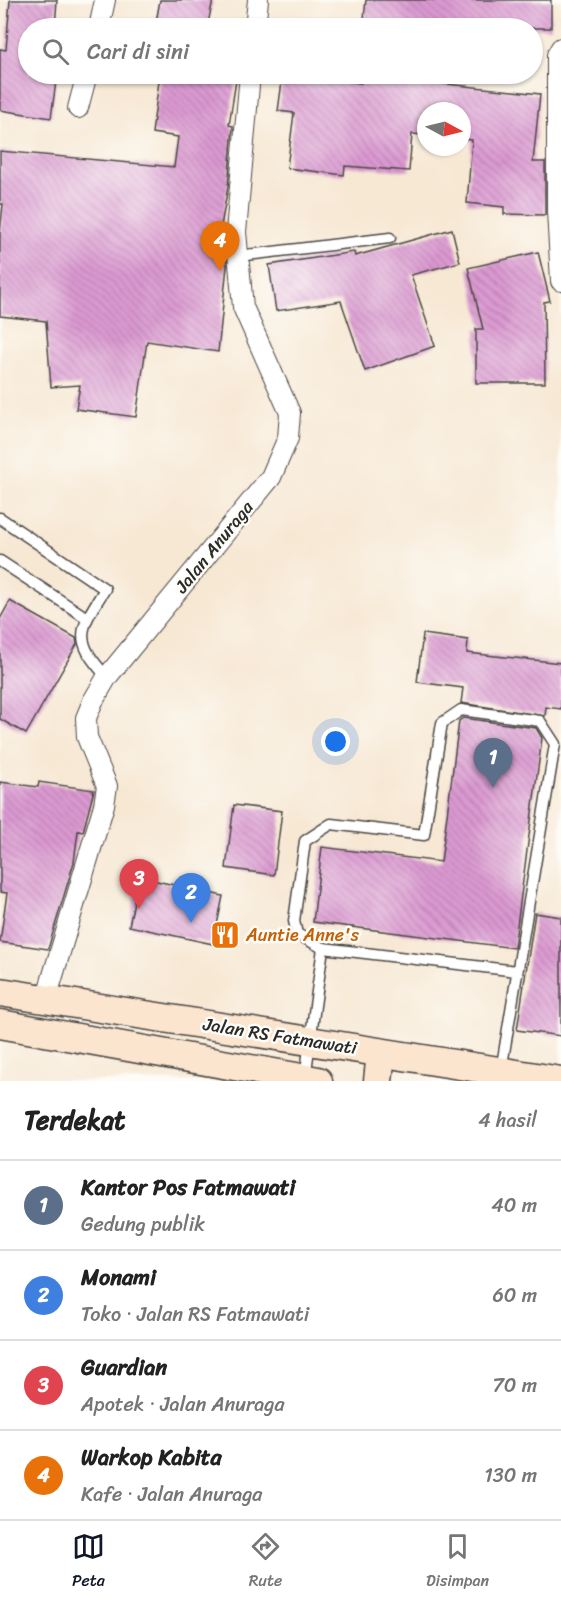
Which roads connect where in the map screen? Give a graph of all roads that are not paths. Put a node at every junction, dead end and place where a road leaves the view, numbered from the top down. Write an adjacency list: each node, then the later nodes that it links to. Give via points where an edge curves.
1 (105, 0): 3 (street)
2 (258, 0): 4 (street)
3 (101, 18)
4 (256, 18)
5 (561, 48): 11 (street, via 557,55 555,103)
6 (84, 84): 8 (street)
7 (249, 84): 10 (street, Jalan Anuraga, via 236,232)
8 (78, 108)
9 (390, 238): 10 (lane)
10 (238, 256): 15 (street, Jalan Anuraga, via 243,308 290,413 288,438 271,477)
11 (561, 280)
12 (0, 518): 14 (lane, via 105,589)
13 (0, 561): 14 (lane)
14 (87, 618): 15 (lane, via 82,641 89,657)
15 (107, 677): 19 (street, Jalan Anuraga, via 86,718 87,737 107,786 104,805)
16 (323, 948): 17 (lane); 17 (lane, via 297,934 294,921 305,842 331,824 424,835 442,723 461,710 540,721 555,744); 21 (lane)
17 (517, 971): 23 (lane)
18 (0, 992): 19 (main road, Jalan RS Fatmawati)
19 (46, 999): 21 (main road, Jalan RS Fatmawati)
20 (0, 1024): 24 (main road, Jalan RS Fatmawati)
21 (309, 1040): 22 (main road, Jalan RS Fatmawati); 24 (lane)
22 (381, 1053): 23 (main road, Jalan RS Fatmawati); 25 (main road)
23 (501, 1071): 26 (main road, Jalan RS Fatmawati)
24 (312, 1080)
25 (378, 1081)
26 (561, 1081)

